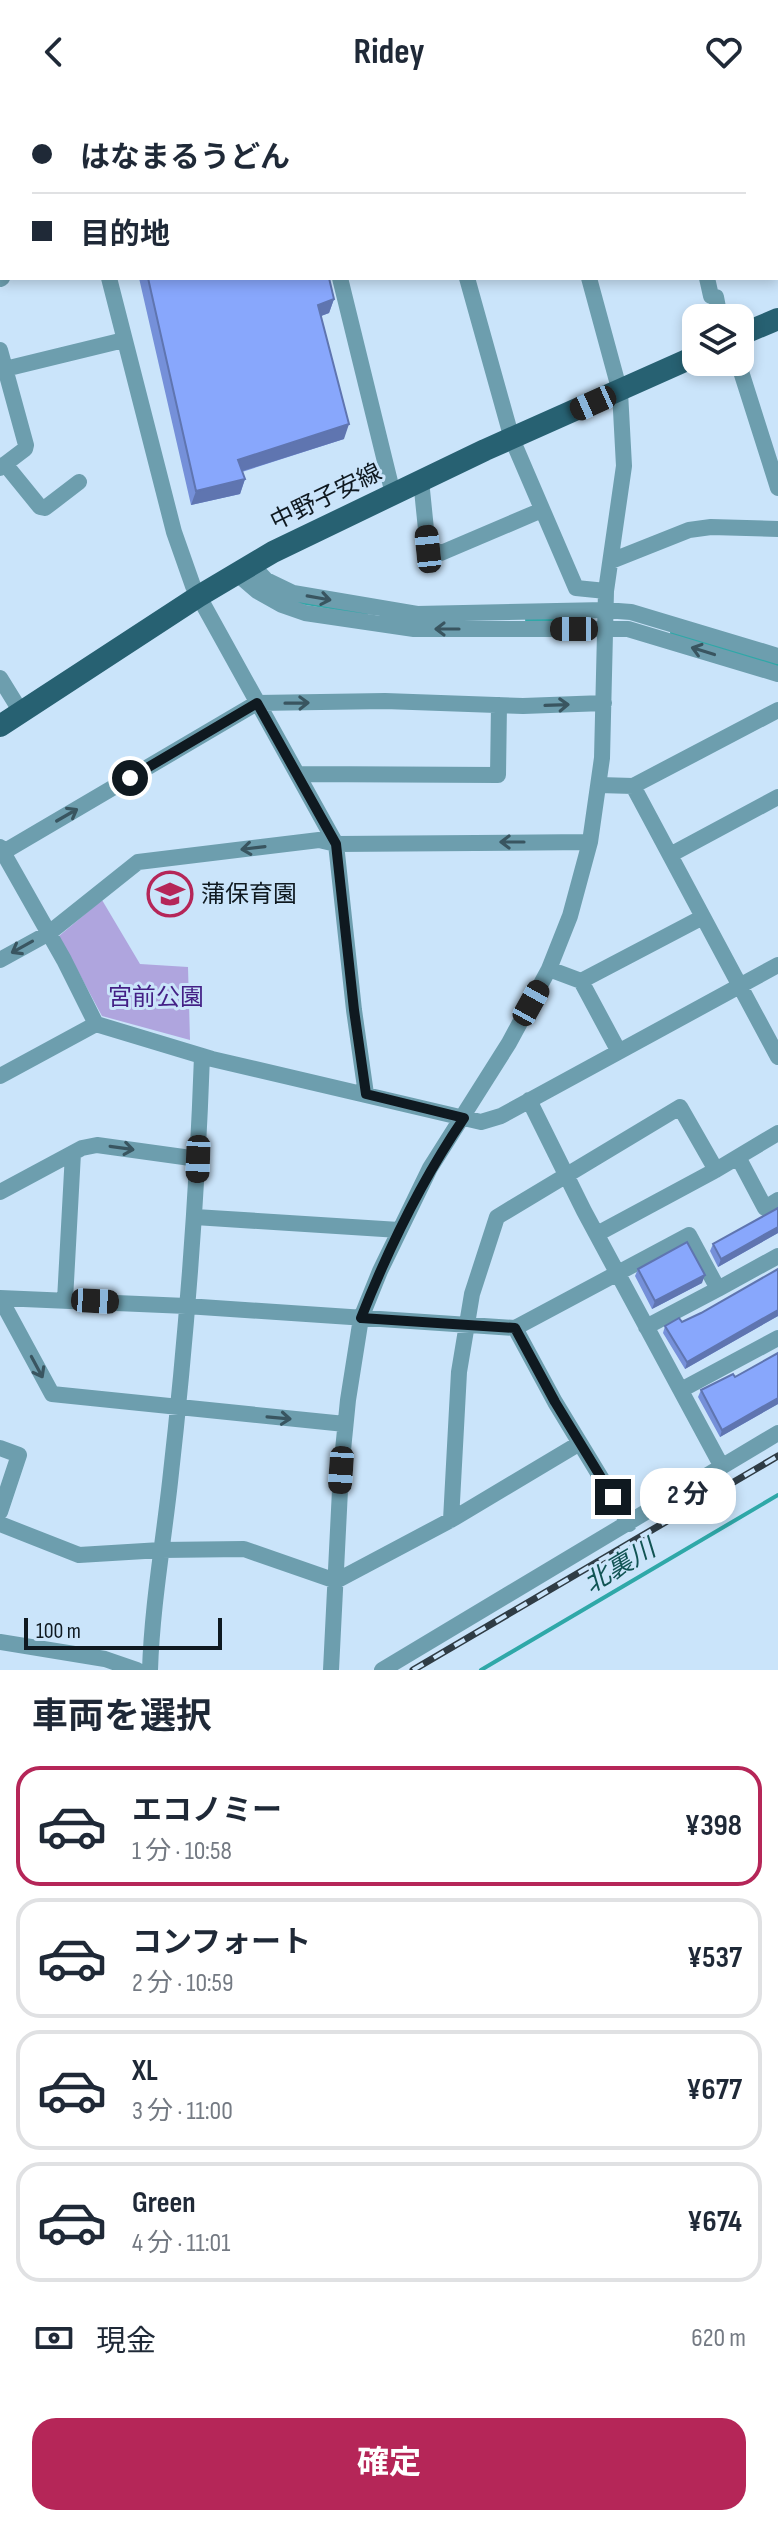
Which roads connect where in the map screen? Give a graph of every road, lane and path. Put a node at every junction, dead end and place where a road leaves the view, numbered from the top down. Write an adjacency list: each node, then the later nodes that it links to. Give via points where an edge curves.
1 (109, 280): 9 (street)
2 (345, 280): 20 (street)
3 (468, 280): 15 (street)
4 (590, 280): 14 (street)
5 (707, 280): 6 (street)
6 (717, 304)
7 (778, 319): 8 (main road)
8 (754, 329)
9 (124, 340): 12 (street); 26 (street, via 174,532)
10 (0, 350): 12 (street)
11 (682, 363): 14 (main road, 中野子安線)
12 (5, 369): 16 (street, via 26,445)
13 (742, 376): 19 (street)
14 (620, 392): 15 (main road, 中野子安線); 23 (street, via 624,466)
15 (512, 439): 17 (main road, 中野子安線); 21 (street)
16 (2, 466): 18 (street, via 40,507)
17 (421, 480): 20 (main road, 中野子安線); 21 (street, via 428,549 441,553)
18 (79, 482)
19 (778, 488)
20 (393, 494): 24 (main road, 中野子安線)
21 (542, 510): 25 (street, via 576,588)
22 (778, 529): 23 (street, via 689,530)
23 (611, 561): 25 (street)
24 (244, 568): 26 (main road, 中野子安線); 27 (street, one-way to 27, via 293,593 417,614); 28 (street, one-way to 24, via 414,629 305,613 257,591)
25 (606, 591): 27 (street)
26 (199, 596): 32 (street); 36 (main road, 中野子安線)
27 (605, 610): 28 (street); 29 (street, via 631,612)
28 (604, 629): 30 (street, one-way to 28, via 642,631); 33 (street)
29 (778, 656)
30 (778, 674)
31 (0, 678): 36 (street)
32 (257, 703): 34 (street, one-way to 34); 38 (street); 44 (street, one-way to 32)
33 (604, 703): 34 (street, one-way to 33); 39 (street)
34 (499, 705): 38 (street, via 498,775)
35 (778, 710): 40 (street)
36 (21, 712): 37 (main road, 中野子安線)
37 (0, 726)
38 (298, 774): 43 (street)
39 (599, 785): 40 (street); 42 (street)
40 (633, 786): 45 (street)
41 (778, 797): 45 (street)
42 (590, 842): 43 (street, one-way to 43); 50 (street)
43 (336, 844): 47 (street, one-way to 47, via 319,840 138,862); 58 (street)
44 (1, 851): 47 (street)
45 (670, 855): 46 (street)
46 (703, 917): 51 (street); 52 (street)
47 (49, 933): 48 (street, one-way to 48); 53 (street)
48 (0, 960)
49 (778, 965): 52 (street)
50 (549, 969): 51 (street); 60 (street)
51 (581, 981): 54 (street)
52 (741, 986): 54 (street); 56 (street)
53 (96, 1024): 55 (street); 57 (street)
54 (618, 1050): 59 (street)
55 (202, 1056): 58 (street); 64 (street)
56 (778, 1057)
57 (0, 1076)
58 (366, 1094): 60 (street)
59 (529, 1100): 60 (street, via 481,1122); 66 (street)
60 (464, 1118): 70 (street, via 430,1168)
61 (778, 1133): 63 (street)
62 (73, 1153): 64 (street, one-way to 64, via 97,1145); 67 (street); 76 (street)
63 (738, 1157): 65 (street); 68 (street, via 765,1208)
64 (198, 1159): 69 (street)
65 (716, 1170): 66 (street, via 680,1107); 71 (street)
66 (566, 1174): 71 (street); 79 (street, via 497,1217)
67 (0, 1192)
68 (778, 1200)
69 (195, 1217): 70 (street); 77 (street)
70 (399, 1230): 78 (street)
71 (597, 1234): 73 (street)
72 (778, 1256): 74 (street)
73 (617, 1272): 74 (street, via 689,1235); 80 (street); 81 (street)
74 (718, 1289): 80 (street)
75 (0, 1298): 76 (street); 84 (street, one-way to 84, via 52,1394)
76 (65, 1300): 77 (street)
77 (186, 1306): 78 (street); 84 (street)
78 (361, 1318): 79 (street); 85 (street)
79 (467, 1325): 81 (street); 91 (street, via 459,1372)
80 (646, 1327): 83 (street)
81 (515, 1328): 87 (street)
82 (778, 1338): 83 (street)
83 (681, 1390): 89 (street)
84 (176, 1408): 85 (street, one-way to 85); 94 (street)
85 (345, 1424): 95 (street)
86 (778, 1433): 89 (street)
87 (580, 1443): 91 (street); 93 (street)
88 (0, 1448): 90 (street, via 19,1455)
89 (722, 1467): 93 (street)
90 (0, 1512)
91 (451, 1520): 95 (street)
92 (0, 1524): 94 (street, via 79,1555)
93 (629, 1524): 100 (street)
94 (161, 1550): 95 (street, via 244,1549); 98 (street)
95 (336, 1581): 99 (street)
96 (0, 1642): 97 (street, via 105,1659)
97 (137, 1670)
98 (150, 1670)
99 (331, 1670)
100 (382, 1670)

